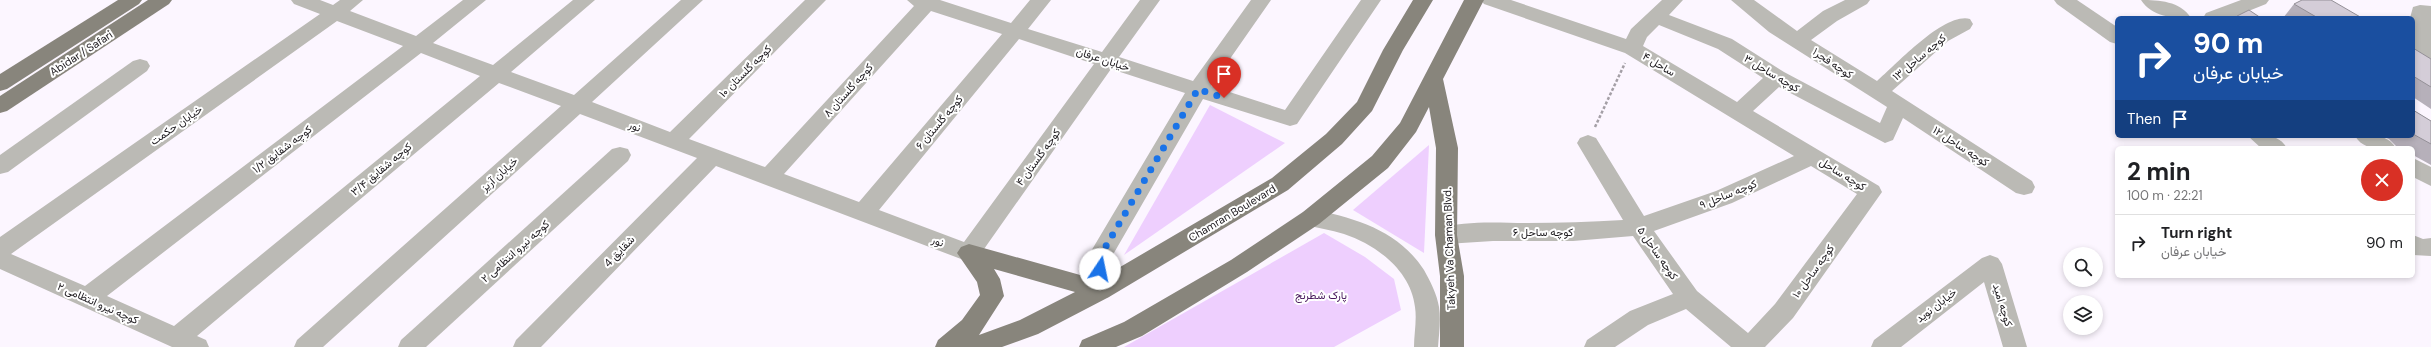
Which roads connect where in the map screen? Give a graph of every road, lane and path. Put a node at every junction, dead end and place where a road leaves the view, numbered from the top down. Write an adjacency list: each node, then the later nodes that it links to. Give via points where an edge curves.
1 (132, 0): 42 (main road, Abidar / Safari)
2 (162, 0): 47 (main road, Abidar / Safari)
3 (301, 0): 25 (street, نور)
4 (353, 0): 25 (street, خیابان حکمت)
5 (476, 0): 34 (street, کوچه شقایق ۱/۲)
6 (585, 0): 39 (street, کوچه شقایق ۳/۴)
7 (694, 0): 45 (street, خیابان آریز)
8 (816, 0): 51 (street, کوچه گلستان ۱۰)
9 (1040, 0): 31 (street, کوچه گلستان ۶)
10 (1150, 0): 37 (street, کوچه گلستان ۴)
11 (1261, 0): 43 (street)
12 (1371, 0): 43 (street, خیابان عرفان, via 1290,119)
13 (1423, 0): 74 (main road, Chamran Boulevard, via 1393,50 1365,106 1334,139 1280,184)
14 (1474, 0): 41 (main road, via 1441,61)
15 (1491, 0): 35 (street, ساحل ۴)
16 (1673, 0): 26 (street)
17 (1741, 0): 33 (street, کوچه فجر۱)
18 (1860, 0): 33 (street, via 1830,16)
19 (2064, 0): 32 (street)
20 (2152, 0): 27 (street)
21 (2259, 0): 23 (street)
22 (925, 1): 31 (street, خیابان عرفان); 60 (street, کوچه گلستان ۸)
23 (2231, 4): 28 (street); 29 (street)
24 (2426, 12): 36 (street, via 2420,42)
25 (335, 13): 34 (street, نور); 70 (street, خیابان حکمت)
26 (1656, 16): 35 (street, via 1638,34); 40 (street, کوچه ساحل ۳, via 1725,44)
27 (2178, 16)
28 (2215, 16)
29 (2250, 16)
30 (1963, 24): 44 (street, کوچه ساحل ۱۳, via 1941,36)
31 (1015, 31): 37 (street, خیابان عرفان); 64 (street, کوچه گلستان ۶)
32 (2115, 36)
33 (1798, 40): 44 (street, کوچه فجر۱)
34 (418, 44): 39 (street, نور); 75 (street, کوچه شقایق ۱/۲)
35 (1632, 48): 48 (street, ساحل ۴); 52 (path)
36 (2423, 59)
37 (1107, 60): 43 (street, خیابان عرفان); 71 (street, کوچه گلستان ۴)
38 (140, 66): 58 (street)
39 (496, 74): 45 (street, نور); 77 (street, کوچه شقایق ۳/۴)
40 (1776, 77): 46 (street, کوچه ساحل ۳, via 1885,135); 48 (street)
41 (1434, 80): 65 (main road, via 1408,126 1380,162); 67 (main road, Takyeh Va Chaman Blvd., via 1446,148)
42 (0, 84)
43 (1198, 89): 74 (street, via 1099,258)
44 (1877, 93): 46 (street, کوچه فجر۱)
45 (577, 104): 51 (street, نور); 78 (street, خیابان آریز)
46 (1899, 105): 62 (street, کوچه ساحل ۱۲)
47 (0, 106)
48 (1739, 112): 57 (street, ساحل ۴)
49 (2261, 138): 53 (street)
50 (2369, 138): 54 (street)
51 (674, 141): 56 (street, نور)
52 (1588, 143): 66 (street, کوچه ساحل ۵)
53 (2273, 146)
54 (2382, 146)
55 (620, 155): 79 (street, کوچه نیرو انتظامی ۲)
56 (712, 156): 60 (street, نور); 80 (street, شقایق 4)
57 (1814, 156): 63 (street, کوچه ساحل); 66 (street, کوچه ساحل ۹, via 1724,197)
58 (0, 166)
59 (2415, 167): 61 (street)
60 (769, 177): 64 (street, نور)
61 (2431, 178)
62 (2024, 187)
63 (1871, 192): 87 (street, کوچه ساحل ۱۰, via 1784,311)
64 (863, 213): 71 (street, نور)
65 (1311, 218): 83 (main road, via 1239,266 1133,329); 84 (street, via 1349,225 1384,241 1411,269 1426,302)
66 (1639, 227): 67 (street, کوچه ساحل ۶, via 1573,232); 76 (street, کوچه ساحل ۵)
67 (1446, 235): 85 (main road, Takyeh Va Chaman Blvd., via 1452,276)
68 (2415, 245): 69 (street, via 2419,248)
69 (2431, 247)
70 (0, 249)
71 (969, 253): 74 (main road); 81 (main road, via 988,279 992,296 971,327)
72 (0, 259): 75 (street, کوچه نیرو انتظامی ۲)
73 (1990, 264): 88 (street, خیابان نوید); 89 (street, کوچه امید)
74 (1102, 290): 82 (main road, Chamran Boulevard, via 1028,326)
75 (87, 298): 77 (street, کوچه نیرو انتظامی ۲)
76 (1689, 298): 86 (street, via 1639,318); 87 (street, کوچه ساحل ۵)
77 (187, 343)
78 (306, 347)
79 (410, 347)
80 (525, 347)
81 (947, 347)
82 (972, 347)
83 (1091, 347)
84 (1426, 347)
85 (1452, 347)
86 (1596, 347)
87 (1749, 347)
88 (1883, 347)
89 (2015, 347)

